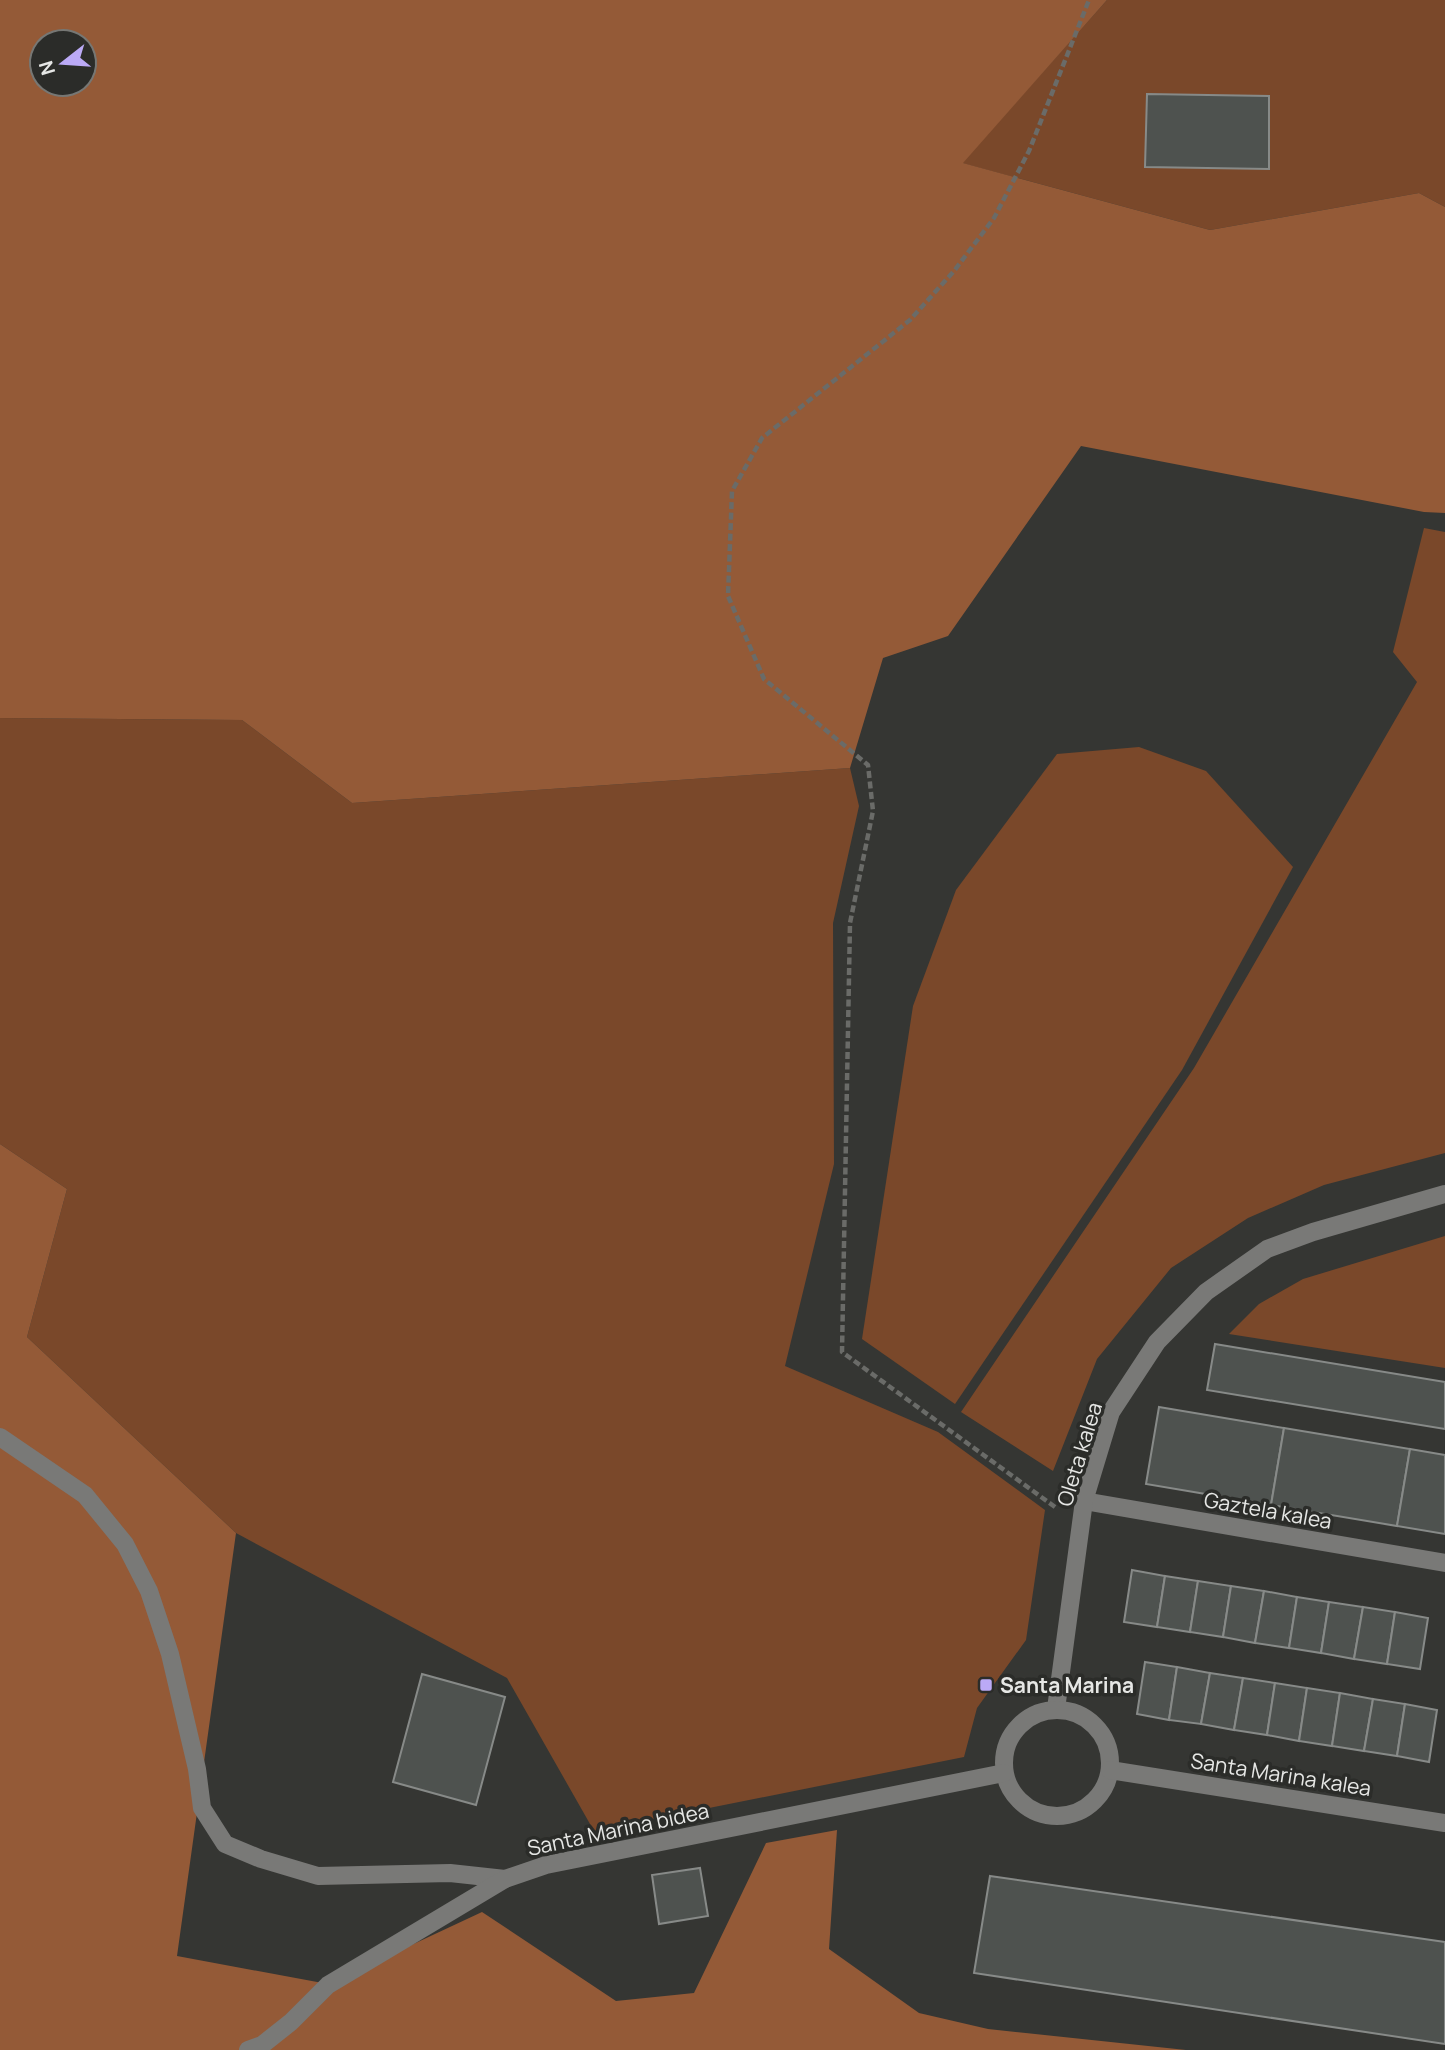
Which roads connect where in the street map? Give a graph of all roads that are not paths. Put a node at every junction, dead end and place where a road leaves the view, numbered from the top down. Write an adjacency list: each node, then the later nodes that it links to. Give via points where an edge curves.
1 (1445, 1194): 3 (street, Oleta kalea, via 1267,1249 1206,1292 1157,1342 1111,1412)
2 (0, 1437): 9 (street, via 85,1495 125,1544 149,1591 170,1654 202,1808 225,1844 318,1876 450,1873)
3 (1084, 1501): 4 (street, Gaztela kalea); 5 (street, Oleta kalea)
4 (1445, 1563)
5 (1056, 1709): 6 (street, via 1074,1712 1102,1734); 7 (street, via 1022,1722 1010,1737)
6 (1110, 1770): 7 (street, via 1096,1800 1067,1816 1050,1816 1020,1802); 8 (street, Santa Marina kalea)
7 (1004, 1773): 9 (street, Santa Marina bidea, via 546,1865)
8 (1445, 1823)
9 (505, 1879): 10 (street, Santa Marina bidea, via 328,1984 291,2022)
10 (248, 2050)

